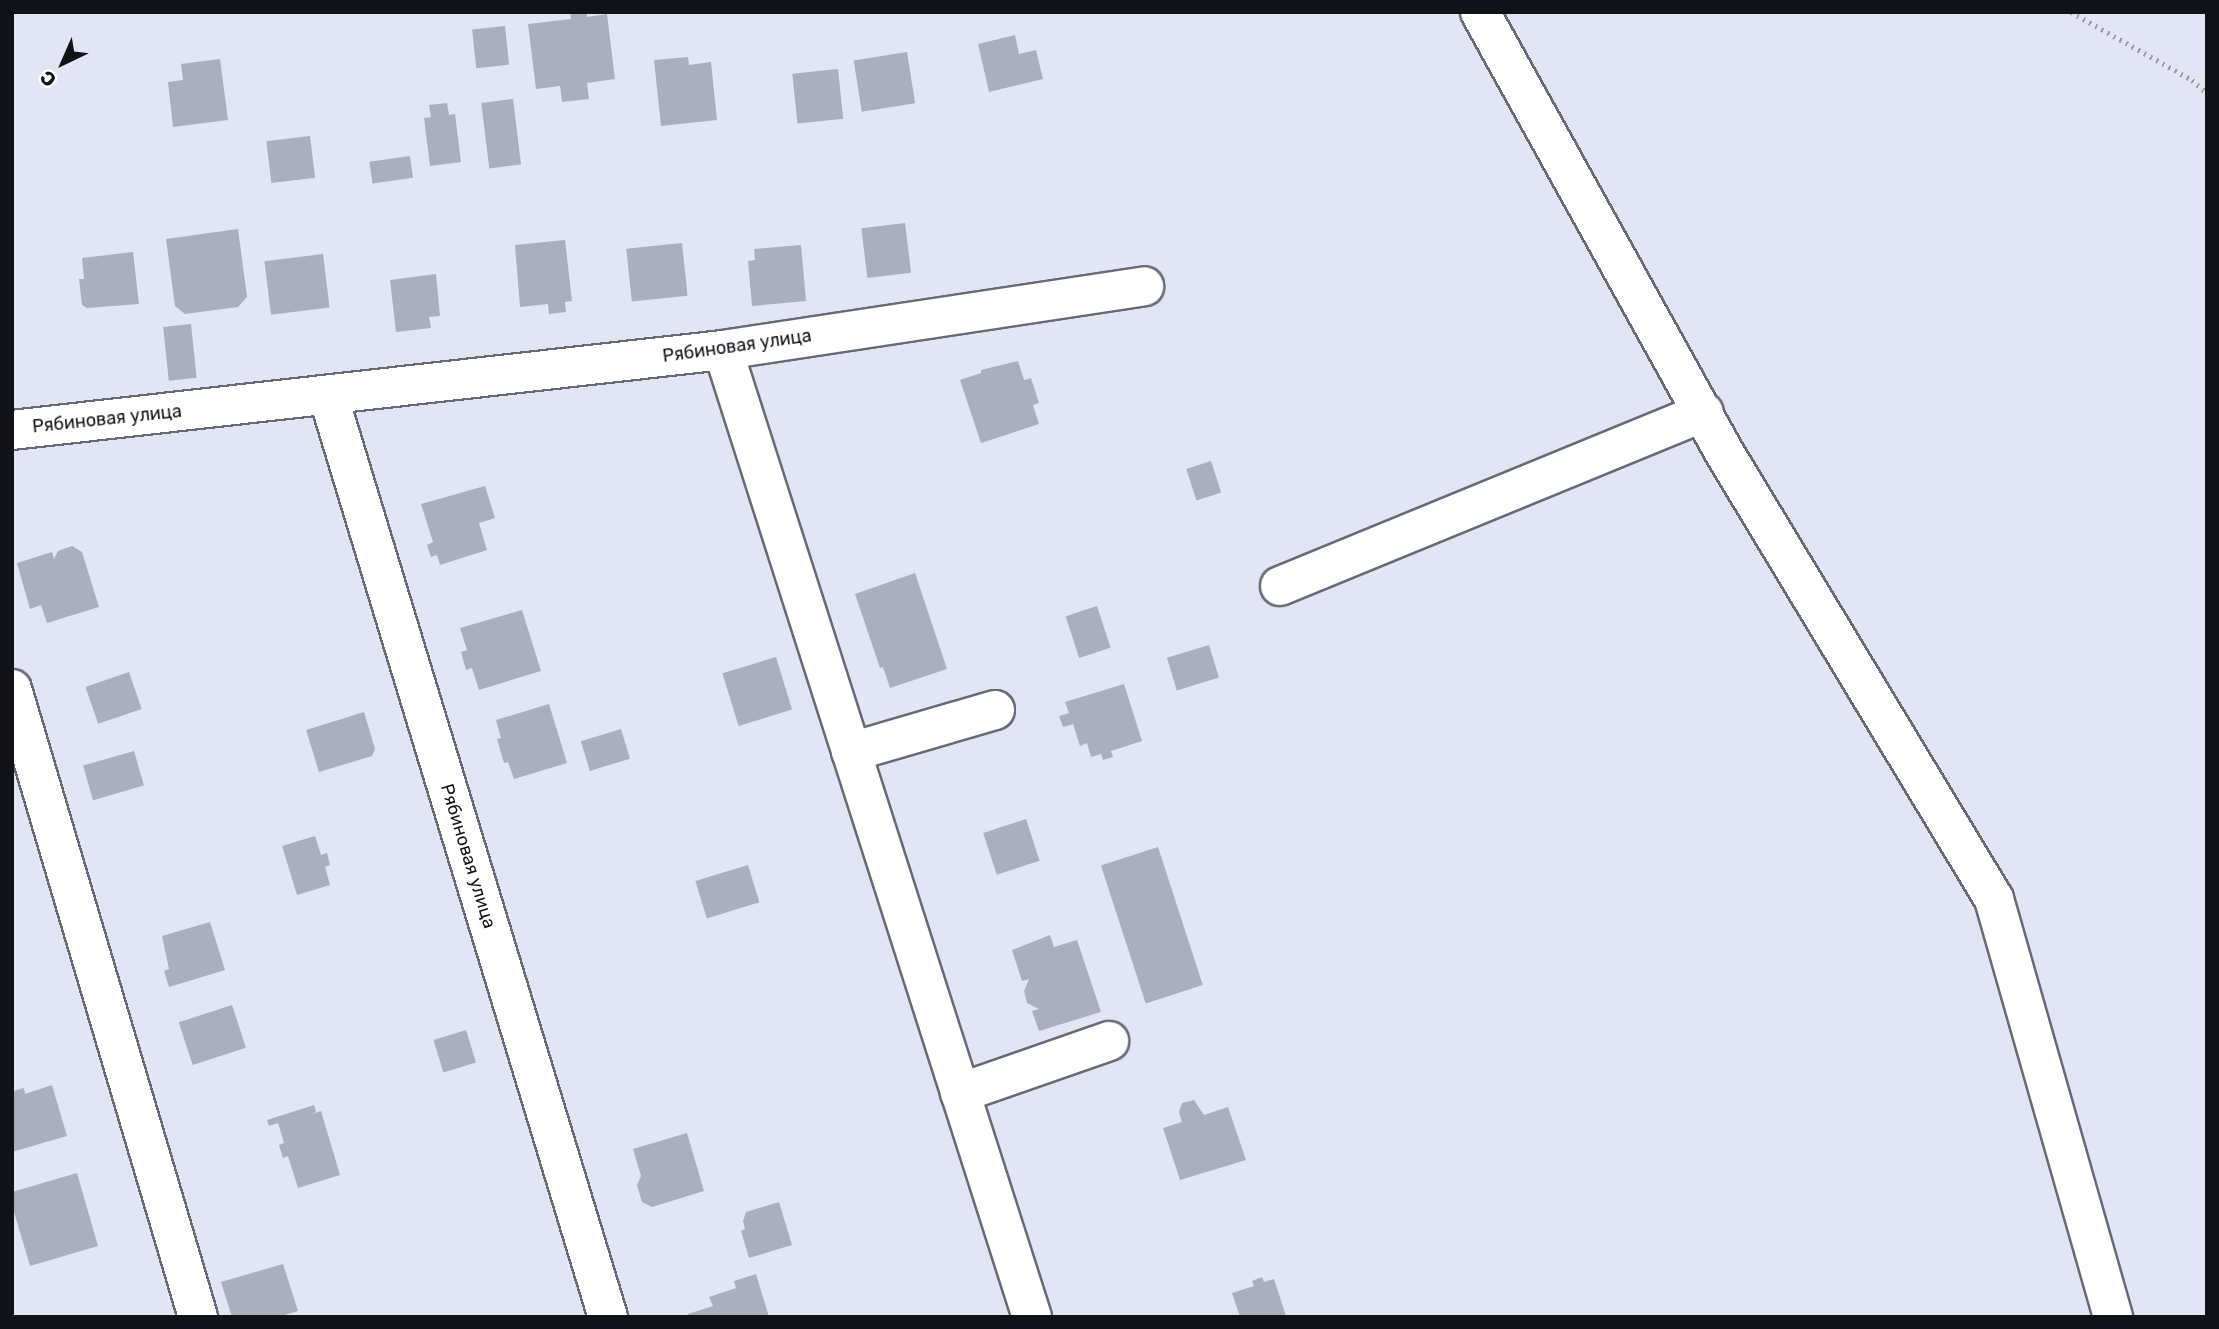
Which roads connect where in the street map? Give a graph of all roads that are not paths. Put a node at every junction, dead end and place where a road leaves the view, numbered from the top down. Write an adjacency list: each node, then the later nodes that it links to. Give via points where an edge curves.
1 (1480, 12): 5 (street)
2 (1144, 286): 3 (street, Рябиновая улица)
3 (723, 350): 4 (street, Рябиновая улица); 10 (street)
4 (328, 395): 6 (street, Рябиновая улица); 14 (street, Рябиновая улица)
5 (1704, 412): 7 (street); 16 (street, via 1994,899)
6 (12, 430)
7 (1280, 586)
8 (12, 688): 13 (street)
9 (995, 710): 10 (street)
10 (852, 752): 12 (street)
11 (1109, 1041): 12 (street)
12 (960, 1093): 15 (street)
13 (198, 1317)
14 (608, 1317)
15 (1032, 1317)
16 (2113, 1317)

